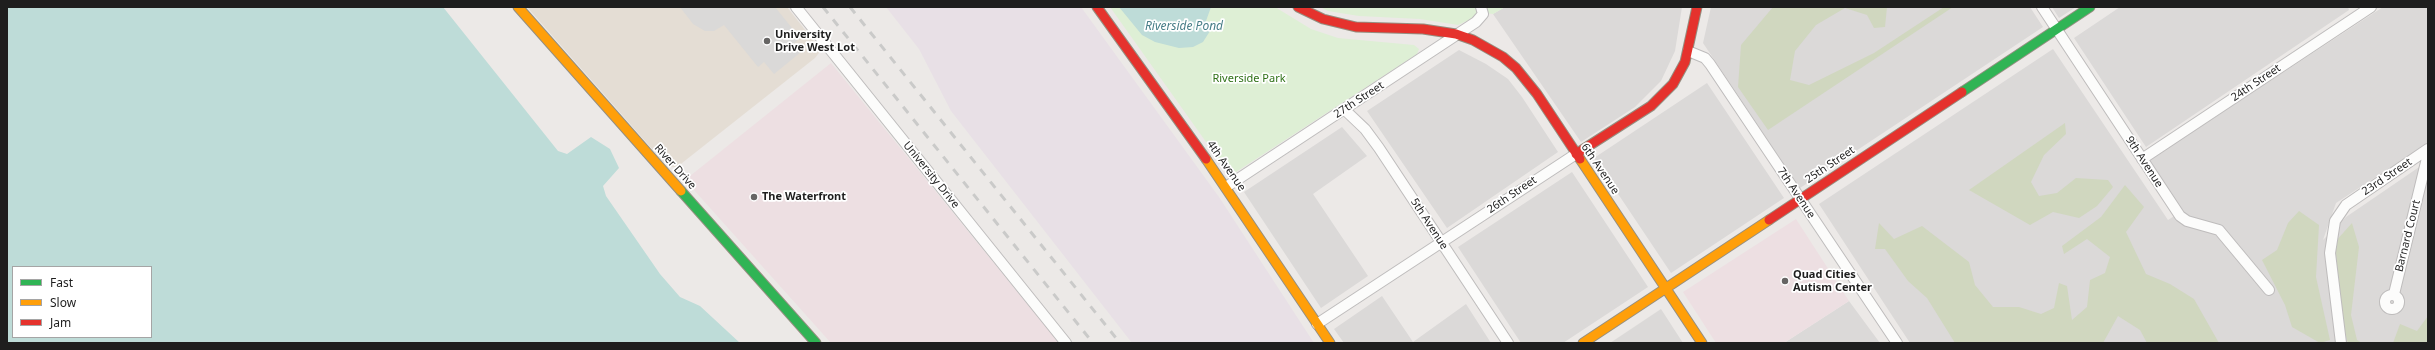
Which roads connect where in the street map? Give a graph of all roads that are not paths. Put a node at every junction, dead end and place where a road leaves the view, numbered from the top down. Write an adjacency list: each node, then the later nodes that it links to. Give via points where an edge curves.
1 (518, 7): 25 (street, River Drive)
2 (796, 7): 26 (street, University Drive)
3 (1097, 7): 18 (street, 4th Avenue)
4 (1298, 7): 11 (street, via 1322,19 1356,27 1423,29)
5 (1481, 7): 11 (street, 27th Street, via 1483,14 1480,18)
6 (1697, 7): 12 (street)
7 (2042, 7): 10 (street, 9th Avenue)
8 (2090, 7): 10 (street, 25th Street)
9 (2364, 9): 17 (street, 24th Street)
10 (2056, 29): 17 (street, 9th Avenue); 19 (street, 25th Street)
11 (1456, 34): 13 (street, 27th Street); 15 (street, 6th Avenue, via 1487,47 1516,68 1537,94)
12 (1688, 51): 15 (street, 26th Street, via 1677,77 1655,102); 19 (street, 7th Avenue, via 1705,58 1710,64)
13 (1345, 110): 18 (street, 27th Street); 20 (street, 5th Avenue, via 1368,133)
14 (2428, 148): 32 (street, 23rd Street, via 2346,205 2335,221 2330,253)
15 (1576, 154): 20 (street, 26th Street); 21 (street, 6th Avenue)
16 (2428, 154): 23 (street, Barnard Court)
17 (2142, 159): 22 (street, 9th Avenue, via 2180,216 2187,221 2219,230)
18 (1226, 187): 24 (street, 4th Avenue)
19 (1801, 199): 21 (street, 25th Street); 31 (street, 7th Avenue)
20 (1441, 242): 24 (street, 26th Street); 28 (street, 5th Avenue)
21 (1666, 289): 29 (street, 25th Street); 30 (street, 6th Avenue)
22 (2269, 290)
23 (2394, 294)
24 (1317, 324): 27 (street, 4th Avenue)
25 (816, 343)
26 (1066, 343)
27 (1330, 343)
28 (1508, 343)
29 (1583, 343)
30 (1702, 343)
31 (1897, 343)
32 (2341, 343)

